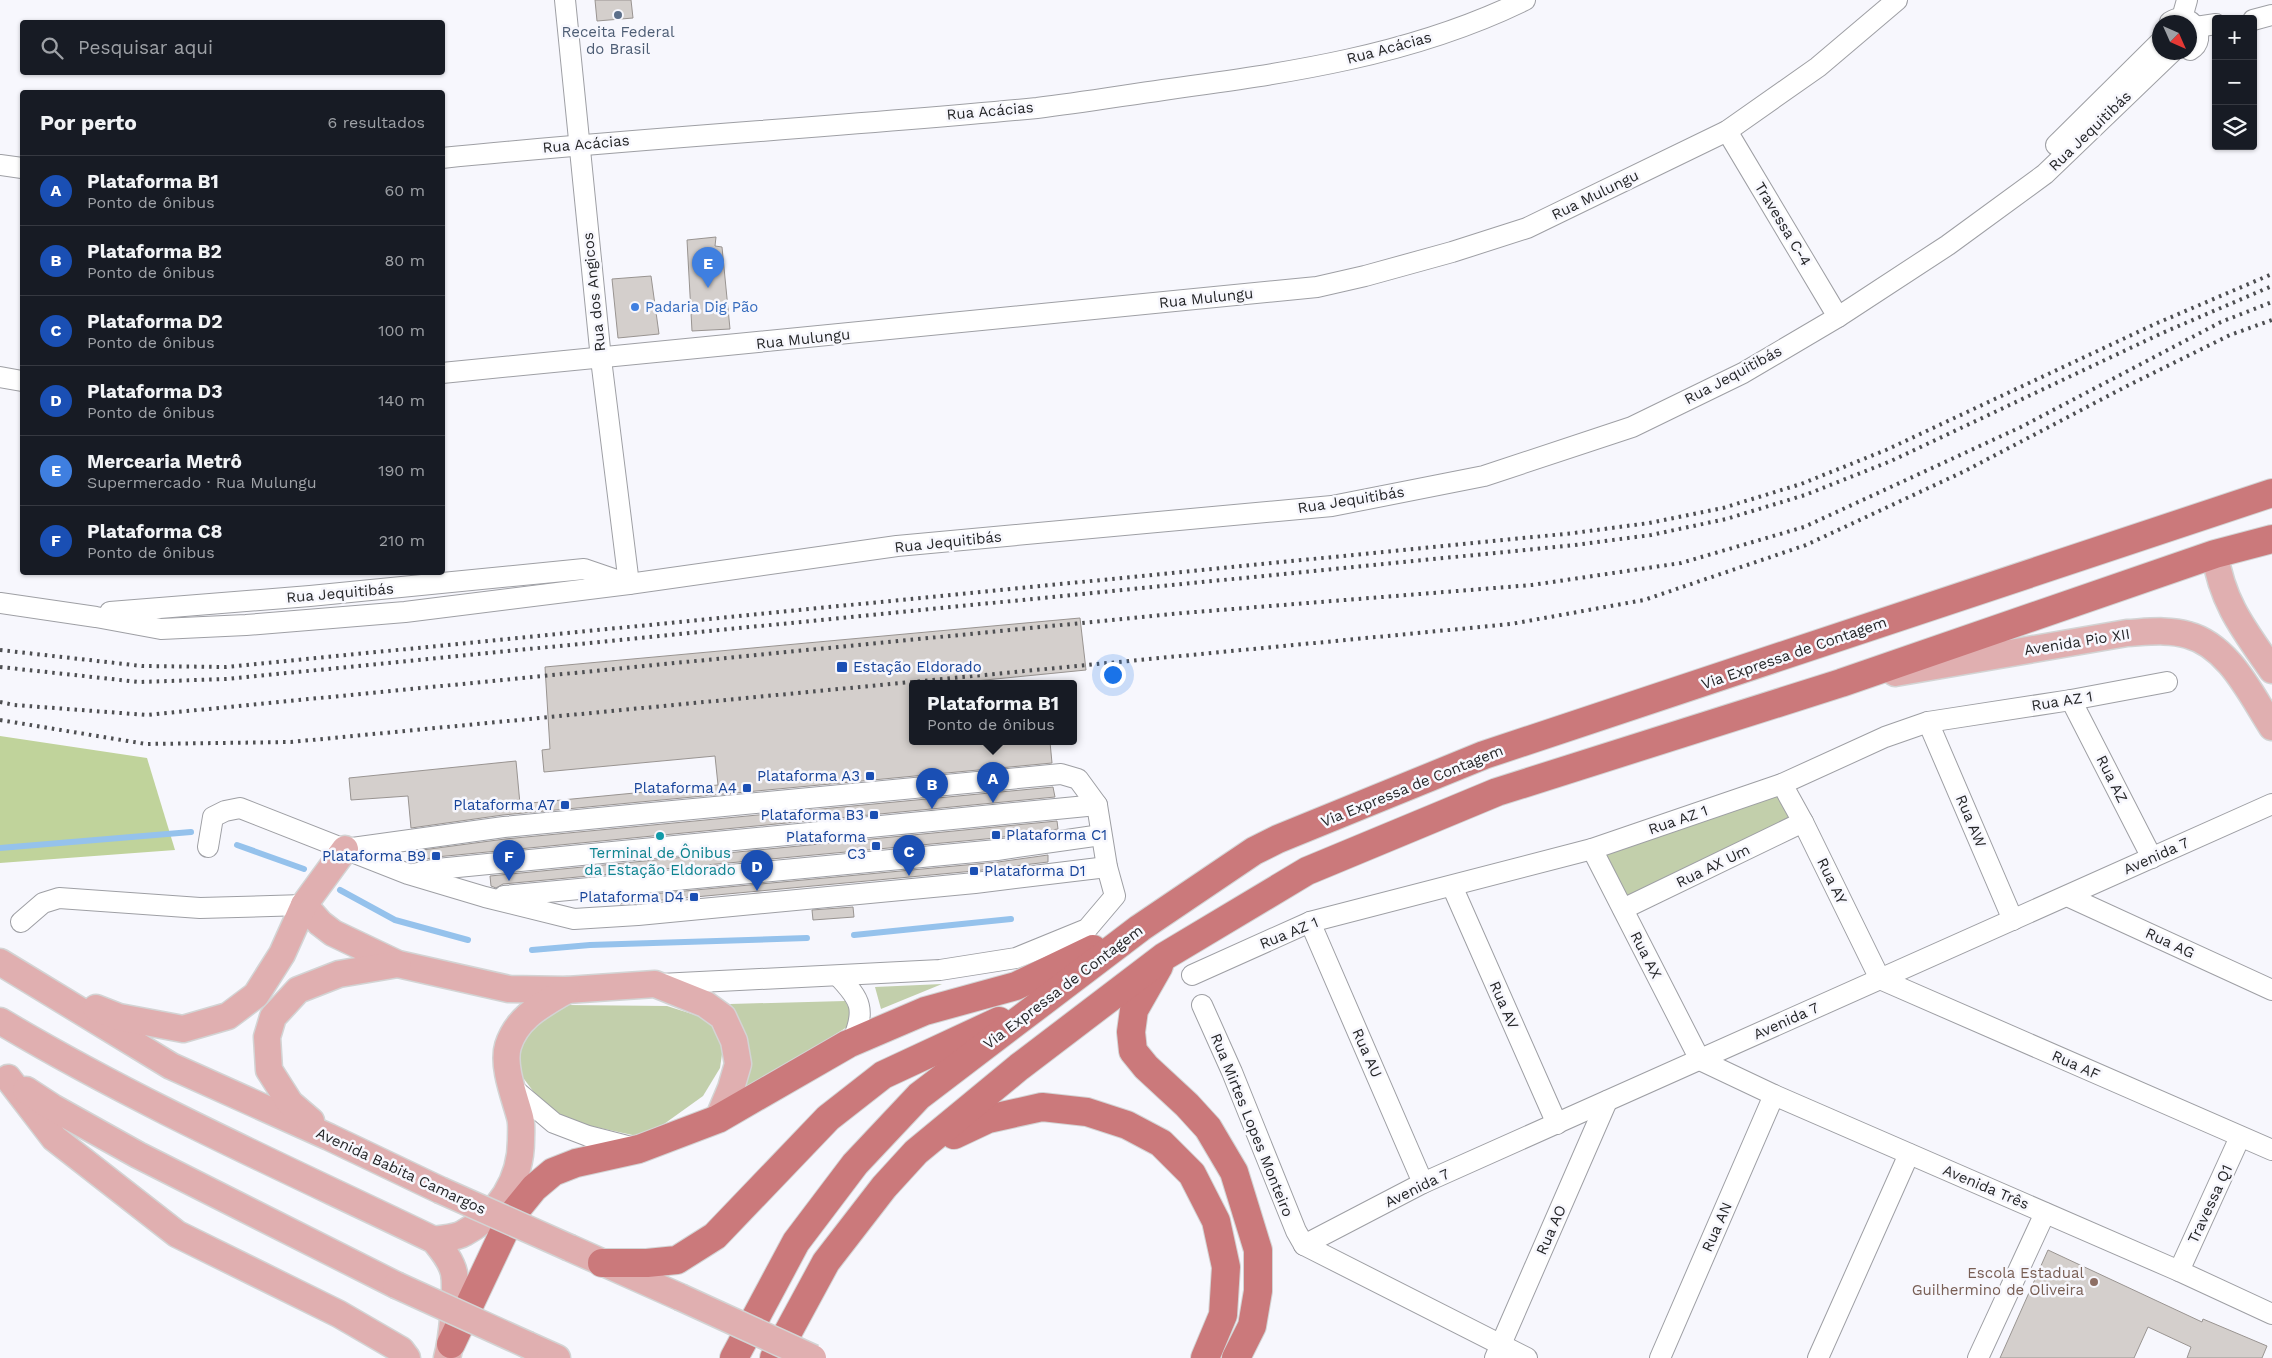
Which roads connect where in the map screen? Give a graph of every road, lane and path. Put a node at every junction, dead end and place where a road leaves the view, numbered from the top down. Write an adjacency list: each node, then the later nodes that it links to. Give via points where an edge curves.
1 (564, 0): 7 (street, Rua dos Angicos)
2 (1525, 0): 7 (street, Rua Acácias, via 1484,20 1381,53 1270,75 1040,107)
3 (1897, 0): 6 (street, Rua Mulungu, via 1818,67)
4 (2152, 50): 11 (street, Rua Jequitibás, via 2036,164)
5 (2164, 60): 11 (street, Rua Jequitibás, via 2045,174)
6 (1727, 131): 12 (street, Travessa C-4); 13 (street, Rua Mulungu, via 1526,228 1426,260 1317,287)
7 (579, 144): 8 (street, Rua Acácias); 13 (street, Rua dos Angicos)
8 (445, 158)
9 (0, 165): 10 (street)
10 (20, 168)
11 (2004, 203): 12 (street, Rua Jequitibás, via 1948,245)
12 (1838, 317): 20 (street, Rua Jequitibás, via 1742,373 1632,427 1484,476 1332,506 897,546)
13 (601, 359): 14 (street, Rua Mulungu); 20 (street, Rua dos Angicos)
14 (445, 373)
15 (0, 377): 16 (street)
16 (20, 381)
17 (2272, 493): 47 (highway, Via Expressa de Contagem, via 1484,755 1254,851)
18 (2268, 545): 19 (highway)
19 (2215, 554): 22 (main road, via 2226,600); 24 (highway)
20 (629, 584): 21 (street, Rua Jequitibás, via 405,612 161,629)
21 (0, 603)
22 (2272, 670)
23 (2167, 682): 25 (street, Rua AZ 1)
24 (1841, 683): 27 (main road, Avenida Pio XII, via 2127,633 2166,632 2189,635 2225,658); 48 (highway, via 1498,792 1307,871)
25 (2071, 700): 26 (street, Rua AZ 1); 36 (street, Rua AZ)
26 (1928, 722): 28 (street, Rua AZ 1, via 1886,737); 44 (street, Rua AW)
27 (2272, 727)
28 (1782, 784): 31 (street, Rua AY); 35 (street, Rua AZ 1)
29 (2272, 804): 36 (street, Avenida 7)
30 (1097, 806): 32 (street); 34 (street, via 1078,779 1061,774 504,827); 38 (street)
31 (1803, 822): 43 (street, Rua AX Um); 54 (street, Rua AY)
32 (1101, 836): 37 (street); 41 (street, via 988,850)
33 (208, 847): 34 (street, via 214,817 225,810 240,808)
34 (345, 849): 38 (street); 42 (main road)
35 (1592, 849): 39 (street, Rua AZ 1); 43 (street, Rua AX)
36 (2152, 858): 40 (street, Avenida 7)
37 (1107, 867): 41 (street, via 975,883 574,919); 53 (street, via 1115,896 1087,929 1016,958 940,970)
38 (408, 874): 41 (street)
39 (1452, 886): 46 (street, Rua AZ 1); 68 (street, Rua AV)
40 (2067, 896): 44 (street, Avenida 7); 57 (street, Rua AG)
41 (485, 897)
42 (304, 905): 45 (street, via 200,908 59,898 43,903); 50 (main road, via 333,933); 52 (main road, via 282,954 256,995 228,1016 183,1029 119,1018)
43 (1623, 909): 62 (street, Rua AX)
44 (2013, 920): 54 (street, Avenida 7)
45 (21, 922)
46 (1310, 922): 51 (street, Rua AZ 1); 75 (street, Rua AU)
47 (1140, 928): 58 (highway, Via Expressa de Contagem); 61 (highway, via 1016,986 925,1011)
48 (1165, 956): 73 (highway, via 1019,1067); 90 (highway, via 1134,1010 1133,1051 1208,1128 1234,1172 1258,1250 1258,1291 1252,1326)
49 (0, 962): 52 (main road, Avenida Babita Camargos)
50 (398, 964): 56 (main road, via 509,989); 69 (main road, via 339,974 298,990 273,1018 267,1037 269,1070 290,1103)
51 (1192, 974)
52 (22, 976): 69 (main road, Avenida Babita Camargos, via 171,1066)
53 (838, 976): 55 (street); 61 (street, via 860,1006 859,1026)
54 (1880, 979): 62 (street, Avenida 7); 70 (street, Rua AF)
55 (655, 984): 56 (main road); 67 (main road, via 705,1004 723,1017 734,1041 738,1064)
56 (567, 990): 64 (main road, via 519,1022 507,1048)
57 (2272, 990)
58 (1047, 999): 79 (highway, via 883,1075 828,1118 715,1236 677,1260); 86 (highway, Via Expressa de Contagem, via 918,1096 855,1164 796,1242)
59 (1202, 1005): 78 (street, Rua Mirtes Lopes Monteiro)
60 (0, 1021): 77 (main road, via 158,1107)
61 (852, 1042): 67 (highway)
62 (1700, 1060): 65 (street, Avenida Três); 66 (street, Avenida 7)
63 (4, 1074): 84 (main road, via 54,1138 177,1234 339,1314 401,1350); 85 (main road, bridge, via 52,1107 138,1155 396,1284)
64 (509, 1085): 71 (street, via 554,1123); 77 (main road, via 521,1119 521,1146 518,1170 506,1196 485,1219 462,1234)
65 (1774, 1095): 74 (street, Avenida Três); 92 (street, Rua AN)
66 (1607, 1101): 68 (street, Avenida 7); 83 (street, Rua AO)
67 (718, 1119): 71 (highway)
68 (1557, 1124): 75 (street, Avenida 7)
69 (329, 1137): 79 (main road, Avenida Babita Camargos, bridge)
70 (2240, 1137): 72 (street, Rua AF); 80 (street, Travessa Q1)
71 (639, 1149): 82 (highway, via 576,1162 553,1172 534,1188 512,1215)
72 (2272, 1150)
73 (916, 1152): 87 (highway, via 884,1186 826,1262); 89 (highway, via 988,1118 1042,1107 1087,1112 1127,1125 1161,1143 1192,1174 1216,1221 1226,1267 1223,1315)
74 (1909, 1154): 76 (street, Avenida Três); 93 (street)
75 (1424, 1183): 78 (street, Avenida 7)
76 (2045, 1213): 80 (street, Avenida Três); 94 (street)
77 (434, 1240): 82 (main road, via 447,1256 454,1273)
78 (1304, 1245): 83 (street)
79 (602, 1263): 88 (main road, Avenida Babita Camargos, bridge)
80 (2179, 1271): 81 (street, Avenida Três)
81 (2272, 1314)
82 (449, 1351)
83 (1498, 1352): 91 (street)
84 (407, 1358)
85 (557, 1358)
86 (734, 1358)
87 (774, 1358)
88 (812, 1358)
89 (1206, 1358)
90 (1236, 1358)
91 (1527, 1358)
92 (1660, 1358)
93 (1818, 1358)
94 (1978, 1358)

